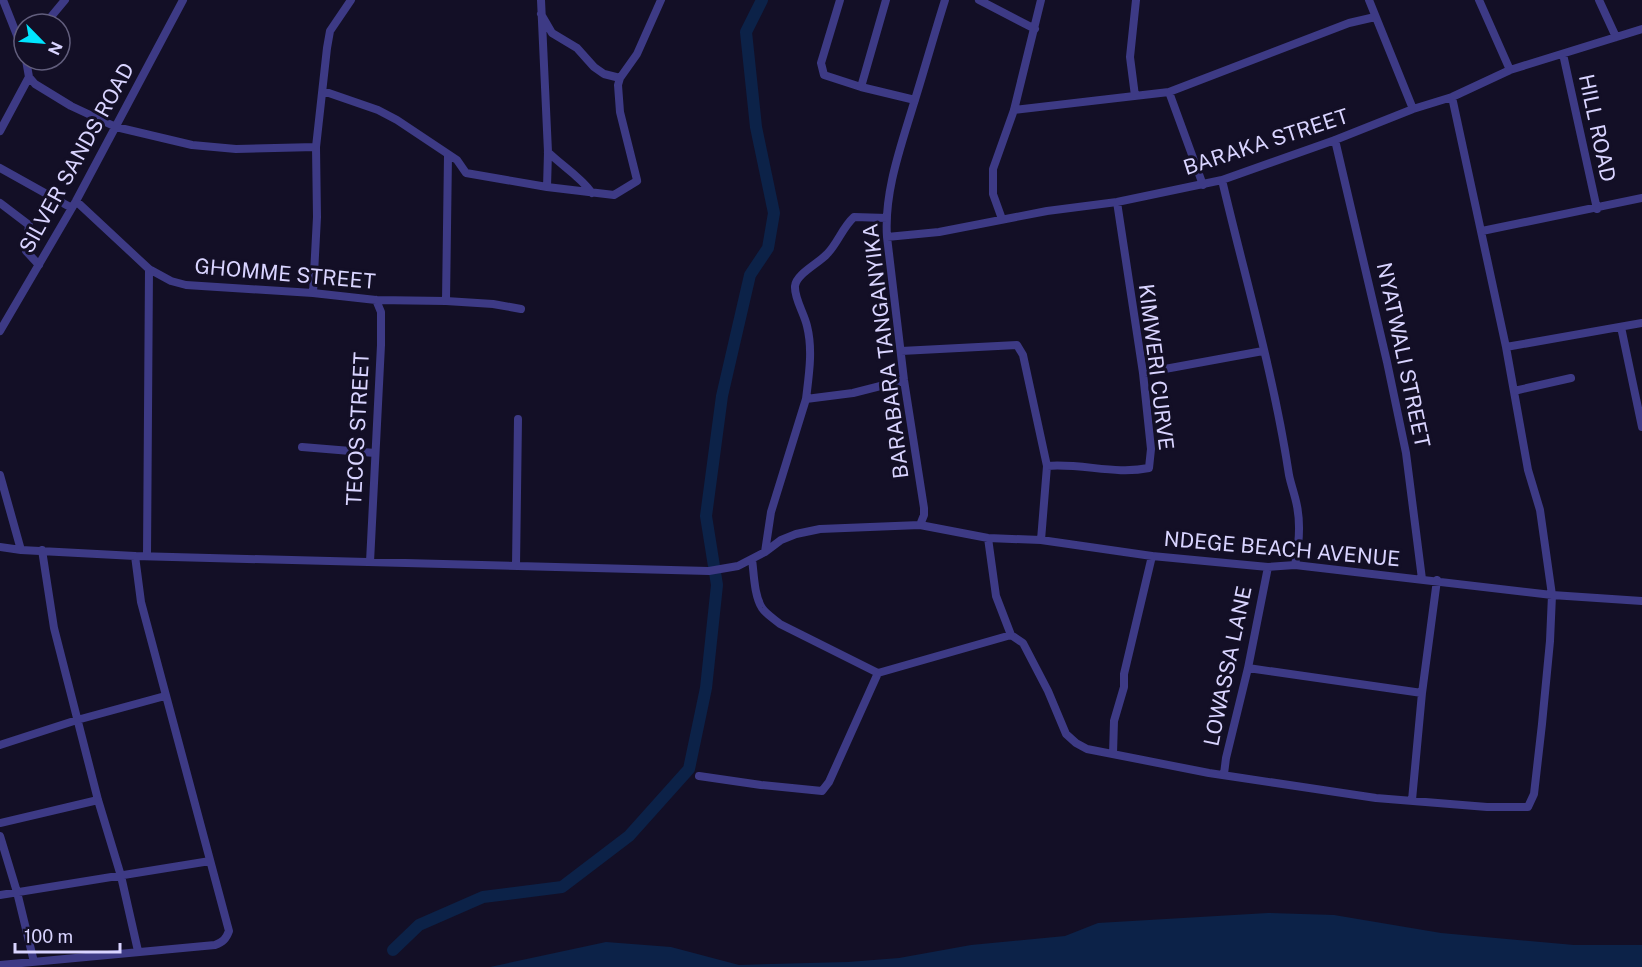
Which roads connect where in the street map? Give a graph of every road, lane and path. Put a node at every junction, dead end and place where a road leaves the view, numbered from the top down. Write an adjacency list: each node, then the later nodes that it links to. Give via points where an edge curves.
1 (3, 0): 19 (street)
2 (65, 0): 16 (street)
3 (183, 0): 36 (street, SILVER SANDS ROAD)
4 (351, 0): 29 (street, via 330,31)
5 (541, 0): 17 (street)
6 (661, 0): 27 (street, via 637,54)
7 (840, 0): 28 (street, via 820,63 821,71 829,78)
8 (886, 0): 28 (street)
9 (945, 0): 33 (street, BARABARA TANGANYIKA)
10 (979, 0): 20 (street)
11 (1041, 0): 20 (street)
12 (1136, 0): 31 (street, via 1130,57)
13 (1369, 0): 18 (street)
14 (1479, 0): 24 (street)
15 (1599, 0): 22 (street)
16 (55, 12)
17 (540, 14): 27 (street, via 552,33 577,48 594,67); 40 (street)
18 (1375, 17): 30 (street, via 1349,23); 34 (street)
19 (12, 21)
20 (1035, 29): 35 (street)
21 (1642, 29): 22 (street, BARAKA STREET)
22 (1616, 37): 23 (street, BARAKA STREET)
23 (1563, 54): 24 (street, BARAKA STREET); 51 (street, HILL ROAD)
24 (1510, 70): 32 (street, BARAKA STREET)
25 (28, 72): 26 (street)
26 (29, 77): 36 (street, via 48,93); 37 (street)
27 (620, 78): 46 (street, via 620,112 637,180 614,195)
28 (861, 87): 33 (street)
29 (323, 91): 39 (street); 41 (street, via 378,110)
30 (1169, 92): 31 (street); 44 (street)
31 (1135, 96): 35 (street)
32 (1452, 97): 34 (street, BARAKA STREET); 54 (street)
33 (915, 100): 52 (street, BARABARA TANGANYIKA, via 890,187)
34 (1413, 109): 38 (street, BARAKA STREET)
35 (1014, 110): 53 (street, via 993,169 993,194)
36 (116, 127): 39 (street, via 192,145 236,149); 50 (street, SILVER SANDS ROAD)
37 (0, 131)
38 (1335, 140): 43 (street, BARAKA STREET); 94 (street, NYATWALI STREET, via 1388,362 1406,453)
39 (316, 147): 58 (street)
40 (548, 152): 45 (street); 46 (street)
41 (448, 155): 45 (street, via 466,173); 60 (street)
42 (0, 168): 50 (street, GHOMME STREET)
43 (1222, 180): 44 (street, BARAKA STREET); 67 (street)
44 (1203, 185): 48 (street, BARAKA STREET)
45 (547, 187): 46 (street)
46 (592, 193)
47 (1642, 198): 51 (street)
48 (1117, 202): 53 (street, BARAKA STREET); 68 (street, KIMWERI CURVE)
49 (0, 203): 56 (street, via 29,225 26,251)
50 (73, 204): 56 (street, SILVER SANDS ROAD); 57 (street, GHOMME STREET)
51 (1597, 209): 54 (street)
52 (887, 218): 55 (street, BARABARA TANGANYIKA); 72 (street, via 854,217 827,255 797,278 795,286 811,350)
53 (1002, 219): 55 (street, BARAKA STREET)
54 (1482, 231): 65 (street)
55 (887, 237): 66 (street, BARABARA TANGANYIKA)
56 (39, 266): 64 (street, SILVER SANDS ROAD)
57 (149, 268): 58 (street, GHOMME STREET, via 162,278 186,285); 87 (street)
58 (313, 293): 59 (street, GHOMME STREET)
59 (376, 300): 60 (street, GHOMME STREET); 76 (street, TECOS STREET, via 381,312 381,345)
60 (446, 301): 61 (street, GHOMME STREET)
61 (521, 309)
62 (1642, 323): 63 (street)
63 (1621, 327): 65 (street); 74 (street)
64 (0, 331)
65 (1506, 347): 71 (street)
66 (902, 351): 70 (street, BARABARA TANGANYIKA); 77 (street, via 1017,345 1023,355)
67 (1263, 351): 68 (street); 91 (street, via 1297,507 1299,545)
68 (1143, 373): 77 (street, KIMWERI CURVE, via 1151,449 1149,468 1131,472)
69 (1571, 378): 71 (street)
70 (904, 380): 72 (street, via 853,393); 79 (street, BARABARA TANGANYIKA, via 924,508)
71 (1514, 391): 96 (street, via 1528,470 1540,510)
72 (806, 399): 85 (street, via 771,512)
73 (518, 419): 92 (street)
74 (1642, 427)
75 (303, 447): 76 (street)
76 (375, 453): 90 (street, TECOS STREET)
77 (1047, 466): 81 (street)
78 (0, 476): 83 (street)
79 (920, 525): 80 (street, NDEGE BEACH AVENUE); 85 (street, NDEGE BEACH AVENUE, via 820,529 781,540)
80 (988, 538): 81 (street, NDEGE BEACH AVENUE); 98 (street, via 996,596)
81 (1041, 540): 88 (street, NDEGE BEACH AVENUE)
82 (0, 547): 83 (street, NDEGE BEACH AVENUE)
83 (21, 550): 84 (street, NDEGE BEACH AVENUE)
84 (42, 550): 86 (street, NDEGE BEACH AVENUE); 103 (street, via 54,628)
85 (765, 552): 89 (street, NDEGE BEACH AVENUE)
86 (135, 556): 87 (street, NDEGE BEACH AVENUE); 102 (street, via 141,602)
87 (147, 556): 90 (street, NDEGE BEACH AVENUE)
88 (1152, 556): 93 (street, NDEGE BEACH AVENUE); 105 (street, via 1114,721)
89 (752, 560): 92 (street, NDEGE BEACH AVENUE, via 709,571); 100 (street, via 757,596 768,614 780,624)
90 (370, 562): 92 (street, NDEGE BEACH AVENUE)
91 (1295, 565): 93 (street, NDEGE BEACH AVENUE); 94 (street, NDEGE BEACH AVENUE)
92 (516, 566)
93 (1268, 567): 99 (street, LOWASSA LANE)
94 (1422, 579): 95 (street, NDEGE BEACH AVENUE)
95 (1437, 580): 96 (street, NDEGE BEACH AVENUE); 101 (street)
96 (1552, 595): 97 (street, NDEGE BEACH AVENUE); 109 (street, via 1544,706 1531,805 1505,808)
97 (1642, 601)
98 (1011, 634): 100 (street); 105 (street, via 1023,643 1066,734 1087,749)
99 (1248, 668): 101 (street); 106 (street, LOWASSA LANE)
100 (878, 673): 107 (street, via 822,791)
101 (1422, 693): 109 (street)
102 (165, 696): 103 (street); 112 (street)
103 (77, 720): 104 (street); 108 (street)
104 (0, 746)
105 (1113, 754): 106 (street)
106 (1224, 774): 109 (street)
107 (699, 776)
108 (98, 800): 110 (street); 113 (street)
109 (1412, 800)
110 (0, 823)
111 (0, 836): 114 (street)
112 (210, 861): 113 (street); 116 (street, via 228,923 226,938 215,945)
113 (121, 876): 114 (street); 116 (street)
114 (17, 892): 115 (street); 117 (street)
115 (0, 895)
116 (138, 951): 117 (street)
117 (34, 962): 118 (street)
118 (0, 965)

